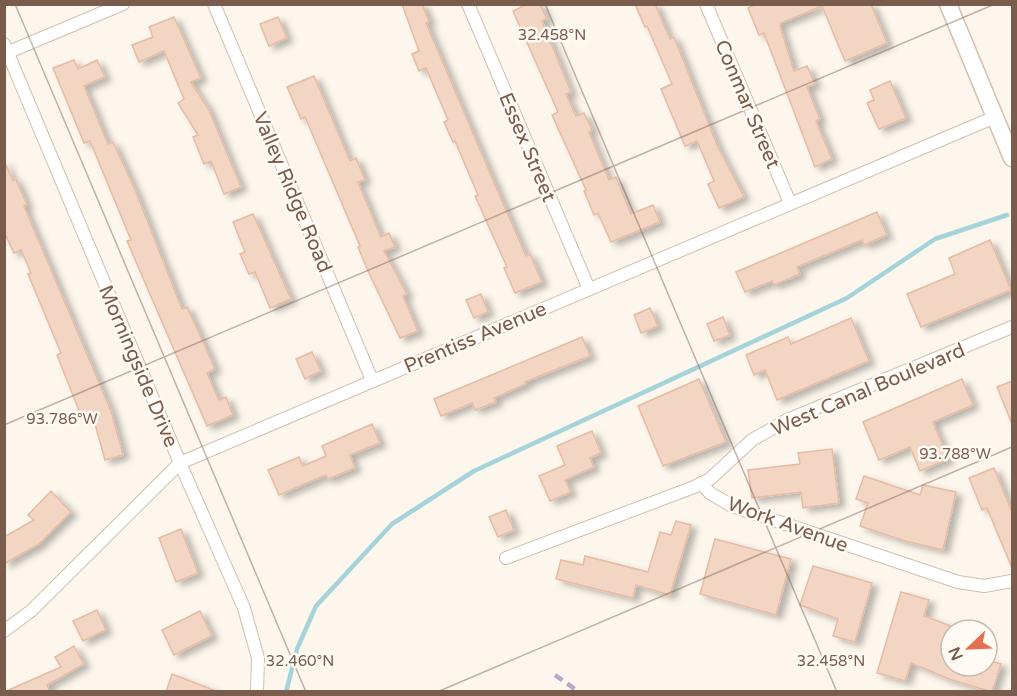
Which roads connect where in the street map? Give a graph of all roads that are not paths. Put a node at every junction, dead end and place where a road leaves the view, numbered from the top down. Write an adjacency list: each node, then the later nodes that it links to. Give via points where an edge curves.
1 (123, 4): 6 (street)
2 (214, 4): 12 (street, Valley Ridge Road)
3 (468, 4): 10 (street, Essex Street)
4 (705, 4): 9 (street, Conmar Street)
5 (948, 4): 7 (main road)
6 (6, 50): 13 (street, Morningside Drive)
7 (995, 117): 8 (main road); 9 (street, Prentiss Avenue)
8 (1012, 158)
9 (790, 203): 10 (street, Prentiss Avenue)
10 (589, 289): 12 (street, Prentiss Avenue)
11 (1012, 327): 14 (street, West Canal Boulevard, via 787,420 752,440)
12 (372, 380): 13 (street, Prentiss Avenue)
13 (180, 463): 17 (street, Prentiss Avenue, via 31,611); 18 (street, Morningside Drive, via 253,633 258,658)
14 (701, 483): 15 (street); 16 (street, Work Avenue, via 732,506 906,566 971,585)
15 (506, 558)
16 (1012, 581)
17 (4, 631)
18 (257, 692)

